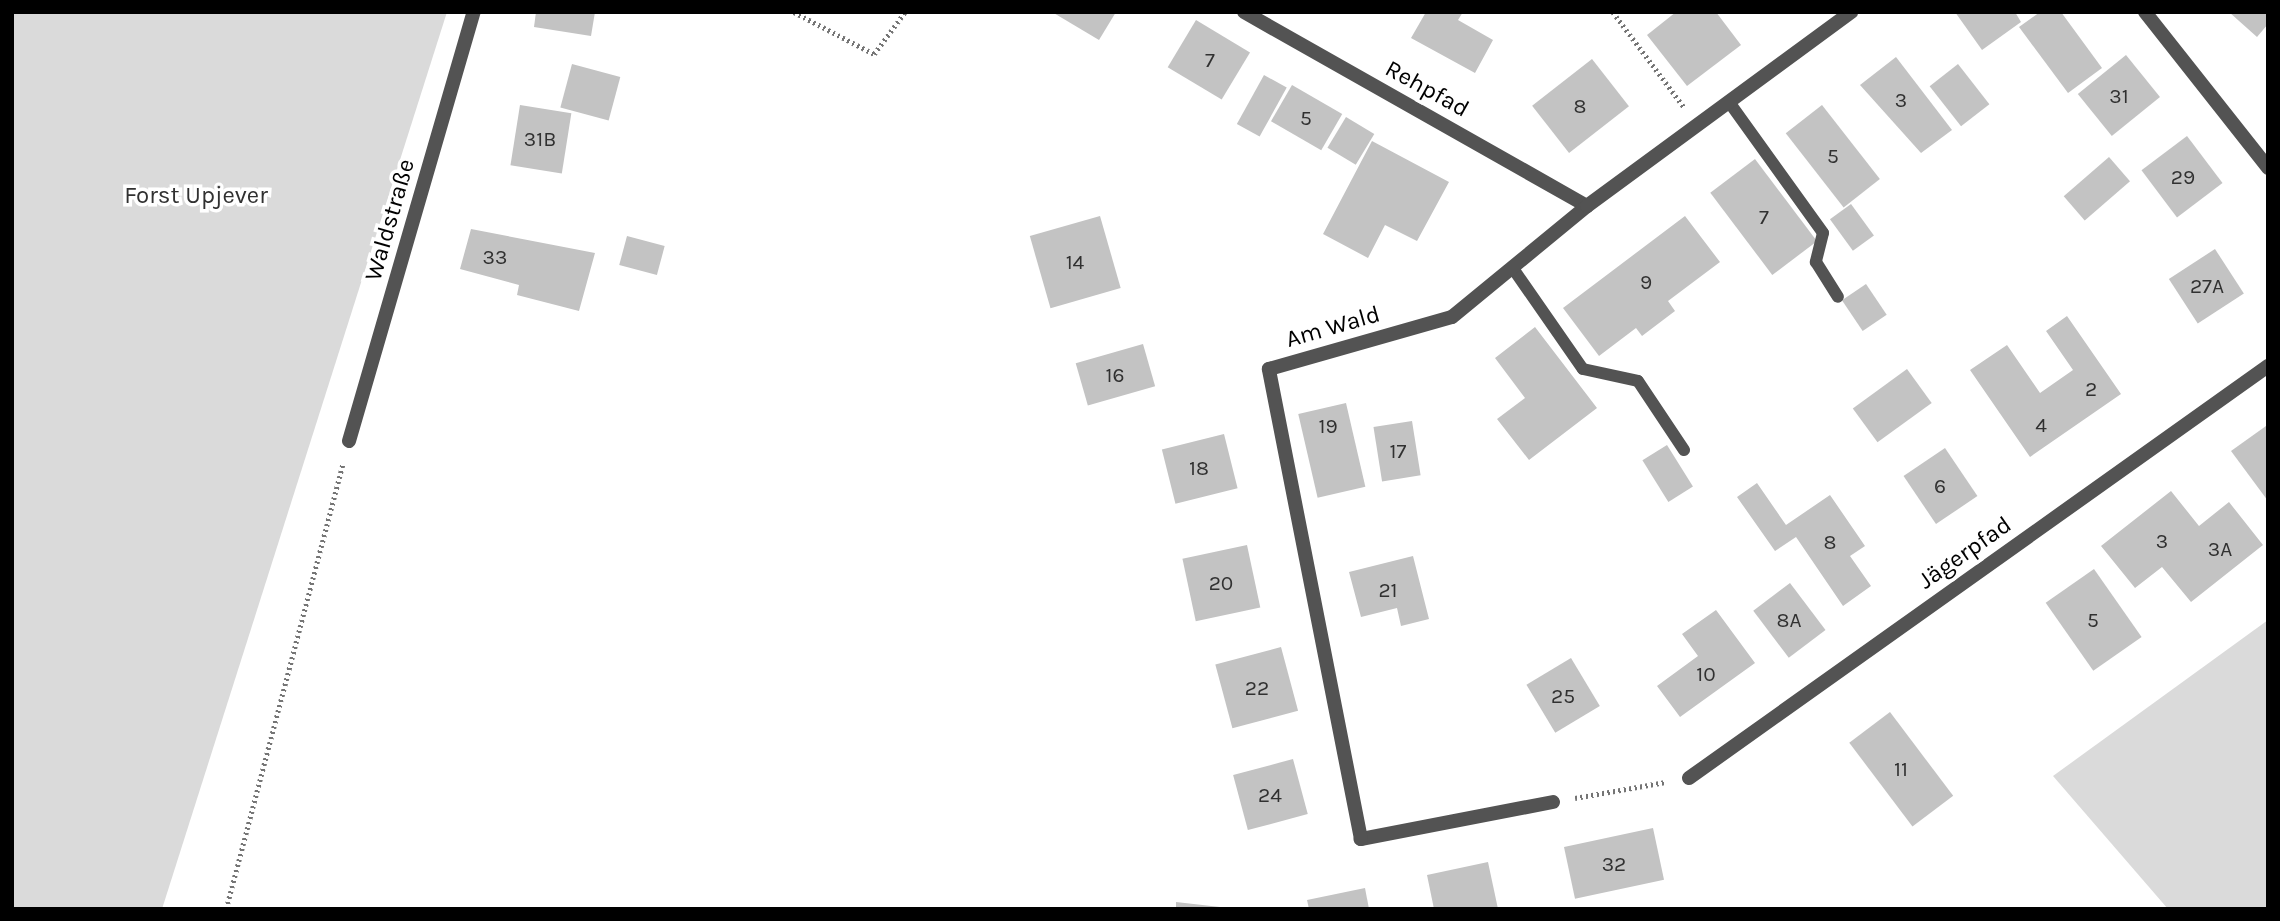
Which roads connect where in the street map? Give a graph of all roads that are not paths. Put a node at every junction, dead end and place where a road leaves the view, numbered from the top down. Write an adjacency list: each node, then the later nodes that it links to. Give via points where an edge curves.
1 (474, 12): 11 (street, Waldstraße)
2 (1244, 12): 7 (street, Rehpfad)
3 (1851, 12): 5 (street, Am Wald)
4 (2144, 12): 6 (street)
5 (1729, 102): 7 (street, Am Wald); 9 (lane, via 1823,233 1815,262)
6 (2265, 160)
7 (1587, 206): 8 (street, Am Wald)
8 (1513, 267): 12 (lane, via 1583,369 1637,381); 14 (street, Am Wald, via 1452,317 1269,369 1361,839)
9 (1838, 297)
10 (2268, 366): 13 (street, Jägerpfad)
11 (349, 441)
12 (1684, 450)
13 (1689, 778)
14 (1553, 802)

